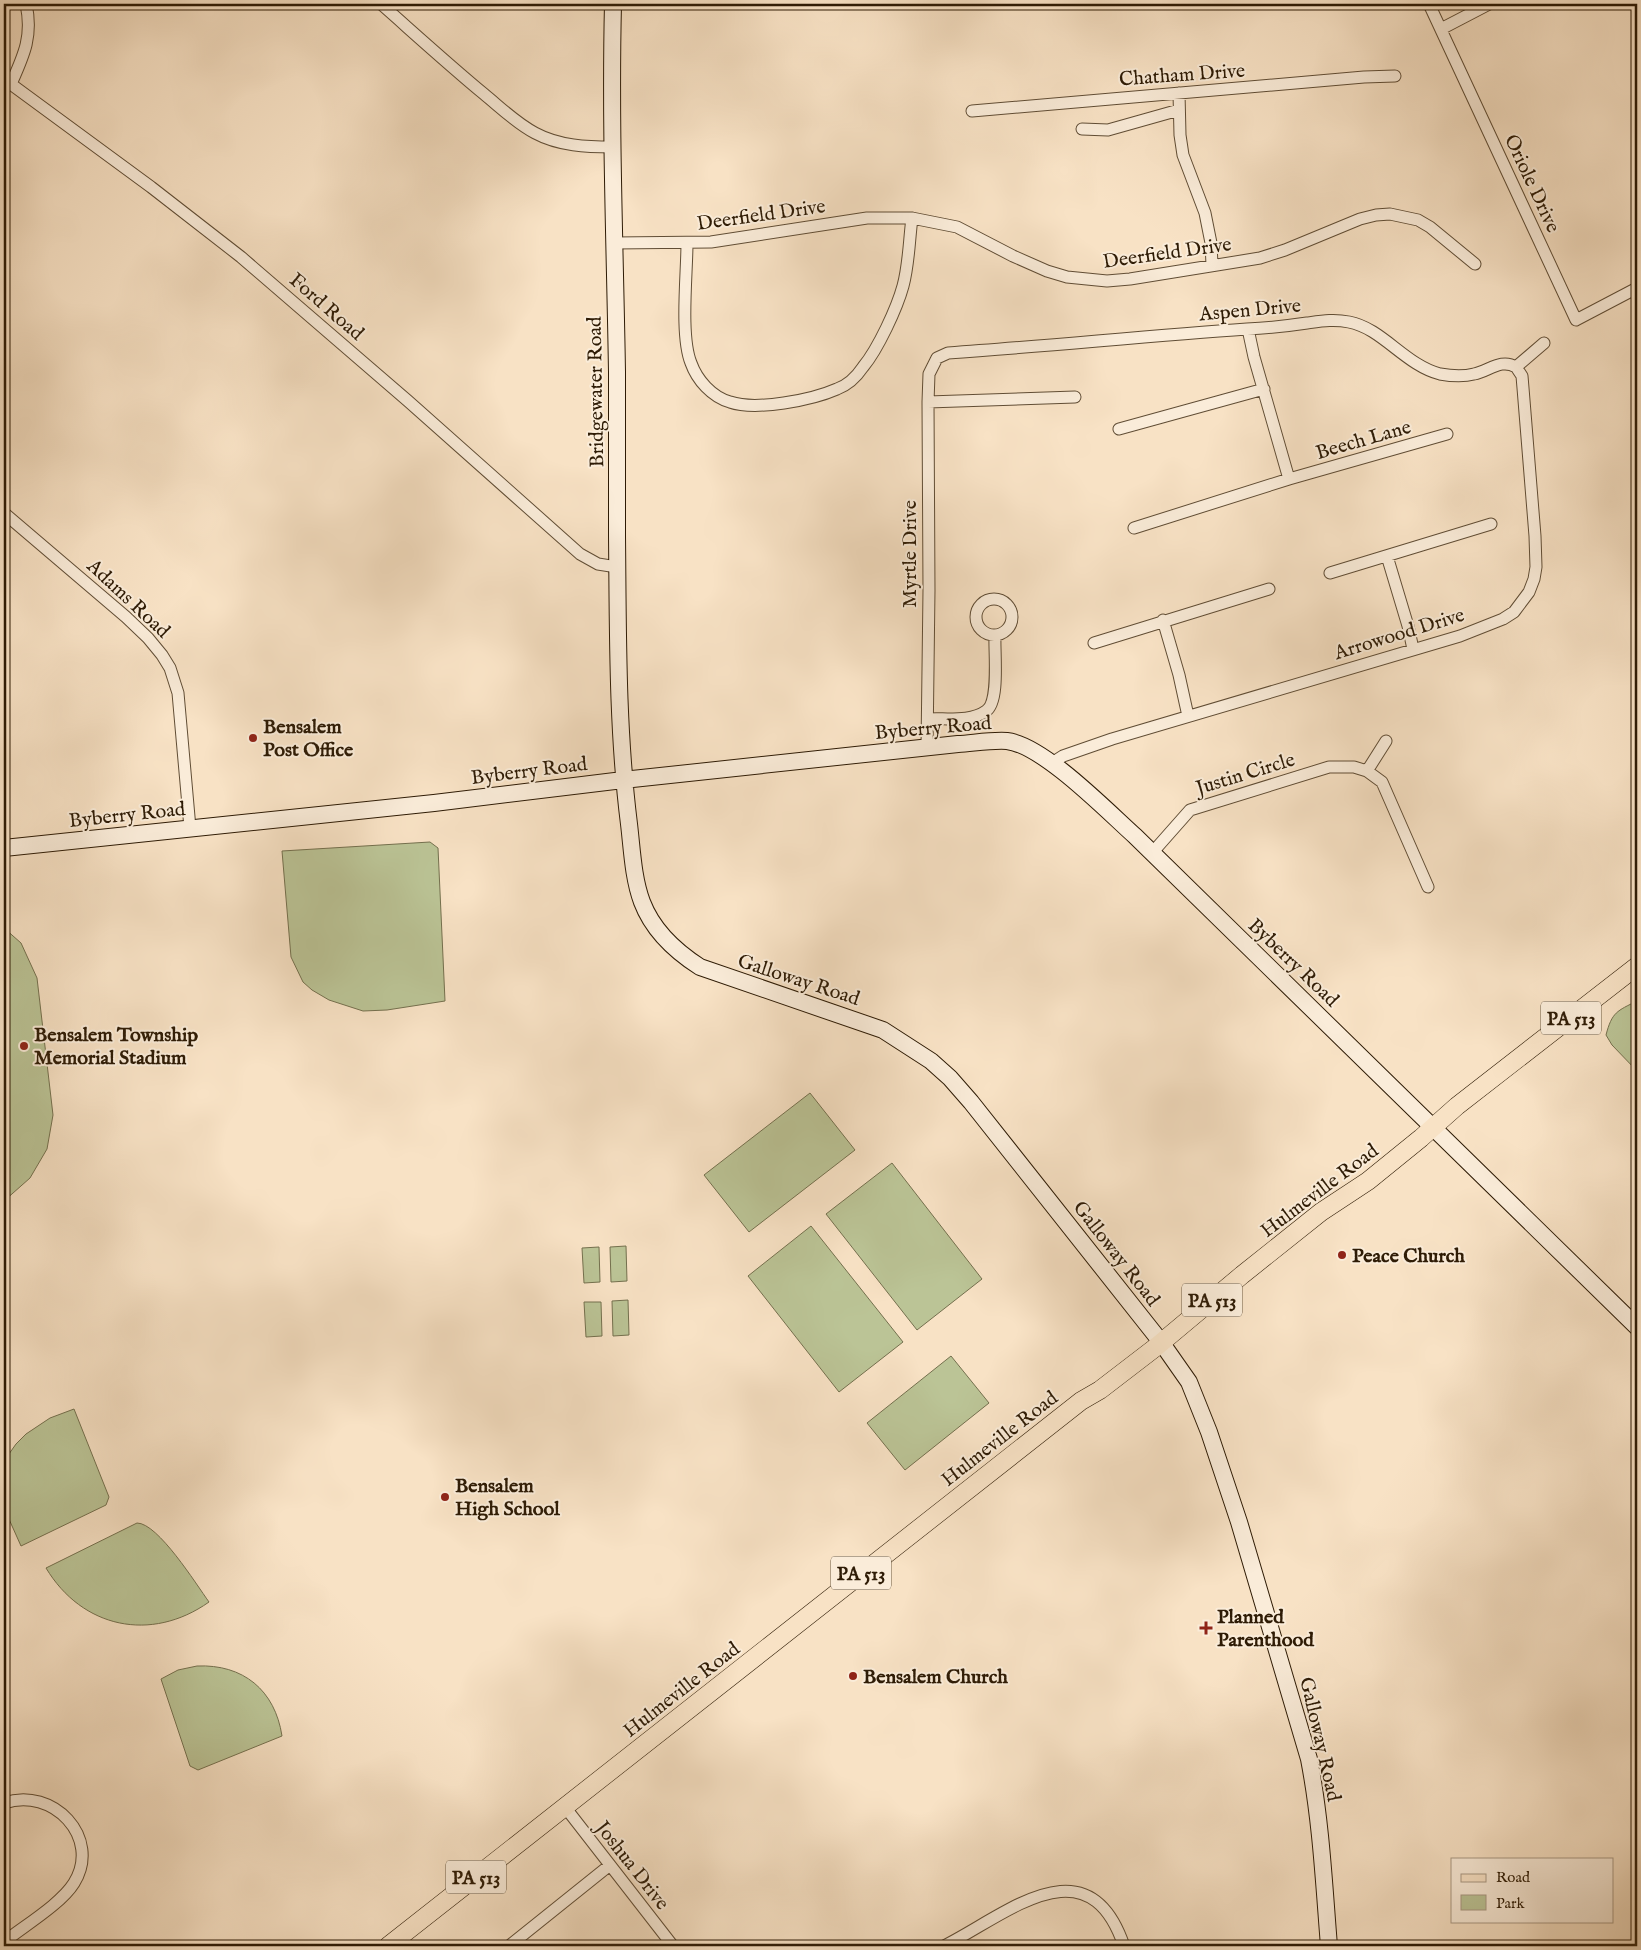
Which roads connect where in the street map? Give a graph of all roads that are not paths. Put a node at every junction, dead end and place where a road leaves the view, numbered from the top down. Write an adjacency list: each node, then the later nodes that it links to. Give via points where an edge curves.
1 (26, 4): 8 (street, via 30,24 28,41 22,59)
2 (381, 4): 13 (street, via 460,74 536,134 564,143)
3 (613, 4): 13 (main road, Bridgewater Road)
4 (1429, 4): 6 (street, Oriole Drive)
5 (1489, 4): 6 (street)
6 (1441, 29): 19 (street, Oriole Drive, via 1576,320)
7 (1395, 76): 9 (street, Chatham Drive, via 1364,76)
8 (7, 82): 34 (street, Ford Road, via 241,257 580,554 598,564)
9 (1179, 94): 10 (street); 11 (street, Chatham Drive)
10 (1179, 110): 12 (street, via 1108,130); 18 (street, via 1183,156 1205,212)
11 (972, 111)
12 (1082, 129)
13 (613, 147): 15 (main road, Bridgewater Road)
14 (912, 218): 16 (street, Deerfield Drive, via 867,218); 16 (street, via 903,288 879,342 856,377 826,393 771,405 741,405 720,398 704,384 691,365 686,344); 18 (street, Deerfield Drive, via 957,227 1030,264 1067,277 1130,279)
15 (614, 243): 16 (street, Deerfield Drive); 34 (main road, Bridgewater Road)
16 (687, 243)
17 (1475, 264): 18 (street, Deerfield Drive, via 1430,227 1418,220 1390,214 1360,219 1260,258)
18 (1212, 266)
19 (1635, 289)
20 (1248, 329): 22 (street, Aspen Drive, via 948,354); 23 (street, Aspen Drive, via 1339,320 1360,326 1416,364 1440,374 1463,376 1501,364); 24 (street)
21 (1544, 343): 23 (street)
22 (934, 360): 26 (street, Myrtle Drive, via 929,374)
23 (1516, 367): 40 (street, Arrowood Drive, via 1522,376 1535,536 1534,579 1521,605 1503,619 1460,636)
24 (1264, 389): 27 (street); 29 (street)
25 (1075, 397): 26 (street)
26 (928, 402): 42 (street, Myrtle Drive)
27 (1119, 428)
28 (1447, 434): 29 (street, Beech Lane)
29 (1289, 480): 32 (street, Beech Lane)
30 (4, 513): 48 (street, Adams Road, via 126,617 148,638 170,668 178,697)
31 (1491, 524): 33 (street)
32 (1134, 528)
33 (1387, 556): 35 (street); 40 (street)
34 (617, 566): 47 (main road, Bridgewater Road)
35 (1330, 573)
36 (1269, 589): 37 (street)
37 (1163, 620): 39 (street); 41 (street)
38 (994, 635): 42 (street, via 991,706 972,717)
39 (1094, 643)
40 (1413, 649): 41 (street, Arrowood Drive)
41 (1188, 716): 45 (street, Arrowood Drive, via 1112,739)
42 (932, 719): 44 (street, Myrtle Drive)
43 (1386, 741): 46 (street)
44 (928, 748): 45 (main road, Byberry Road, via 1008,741 1024,746); 47 (main road, Byberry Road)
45 (1052, 763): 50 (main road, Byberry Road)
46 (1367, 771): 50 (street, Justin Circle, via 1354,767 1329,767 1190,810); 51 (street, via 1382,782)
47 (623, 780): 48 (main road, Byberry Road); 55 (main road, Galloway Road, via 634,868 642,902 666,941 700,968 883,1030 931,1061 971,1102)
48 (190, 828): 49 (main road, Byberry Road)
49 (4, 848)
50 (1152, 853): 53 (main road, Byberry Road)
51 (1428, 887)
52 (1637, 966): 53 (main road, Hulmeville Road / PA 513)
53 (1433, 1128): 54 (main road, Byberry Road); 55 (main road, Hulmeville Road / PA 513, via 1368,1181 1325,1209)
54 (1637, 1327)
55 (1161, 1342): 57 (main road, Hulmeville Road / PA 513, via 1080,1402); 65 (main road, Galloway Road, via 1189,1382 1209,1432 1300,1726 1314,1784)
56 (4, 1803): 59 (street, via 22,1798 55,1807 78,1837 81,1853 78,1874 68,1891)
57 (565, 1807): 58 (street, Joshua Drive); 60 (main road, Hulmeville Road / PA 513)
58 (610, 1866): 61 (street); 62 (street, Joshua Drive)
59 (4, 1942)
60 (388, 1946)
61 (509, 1946)
62 (673, 1946)
63 (945, 1946): 64 (street, via 1011,1909 1059,1890 1084,1894 1099,1902 1114,1923)
64 (1124, 1946)
65 (1329, 1946)

